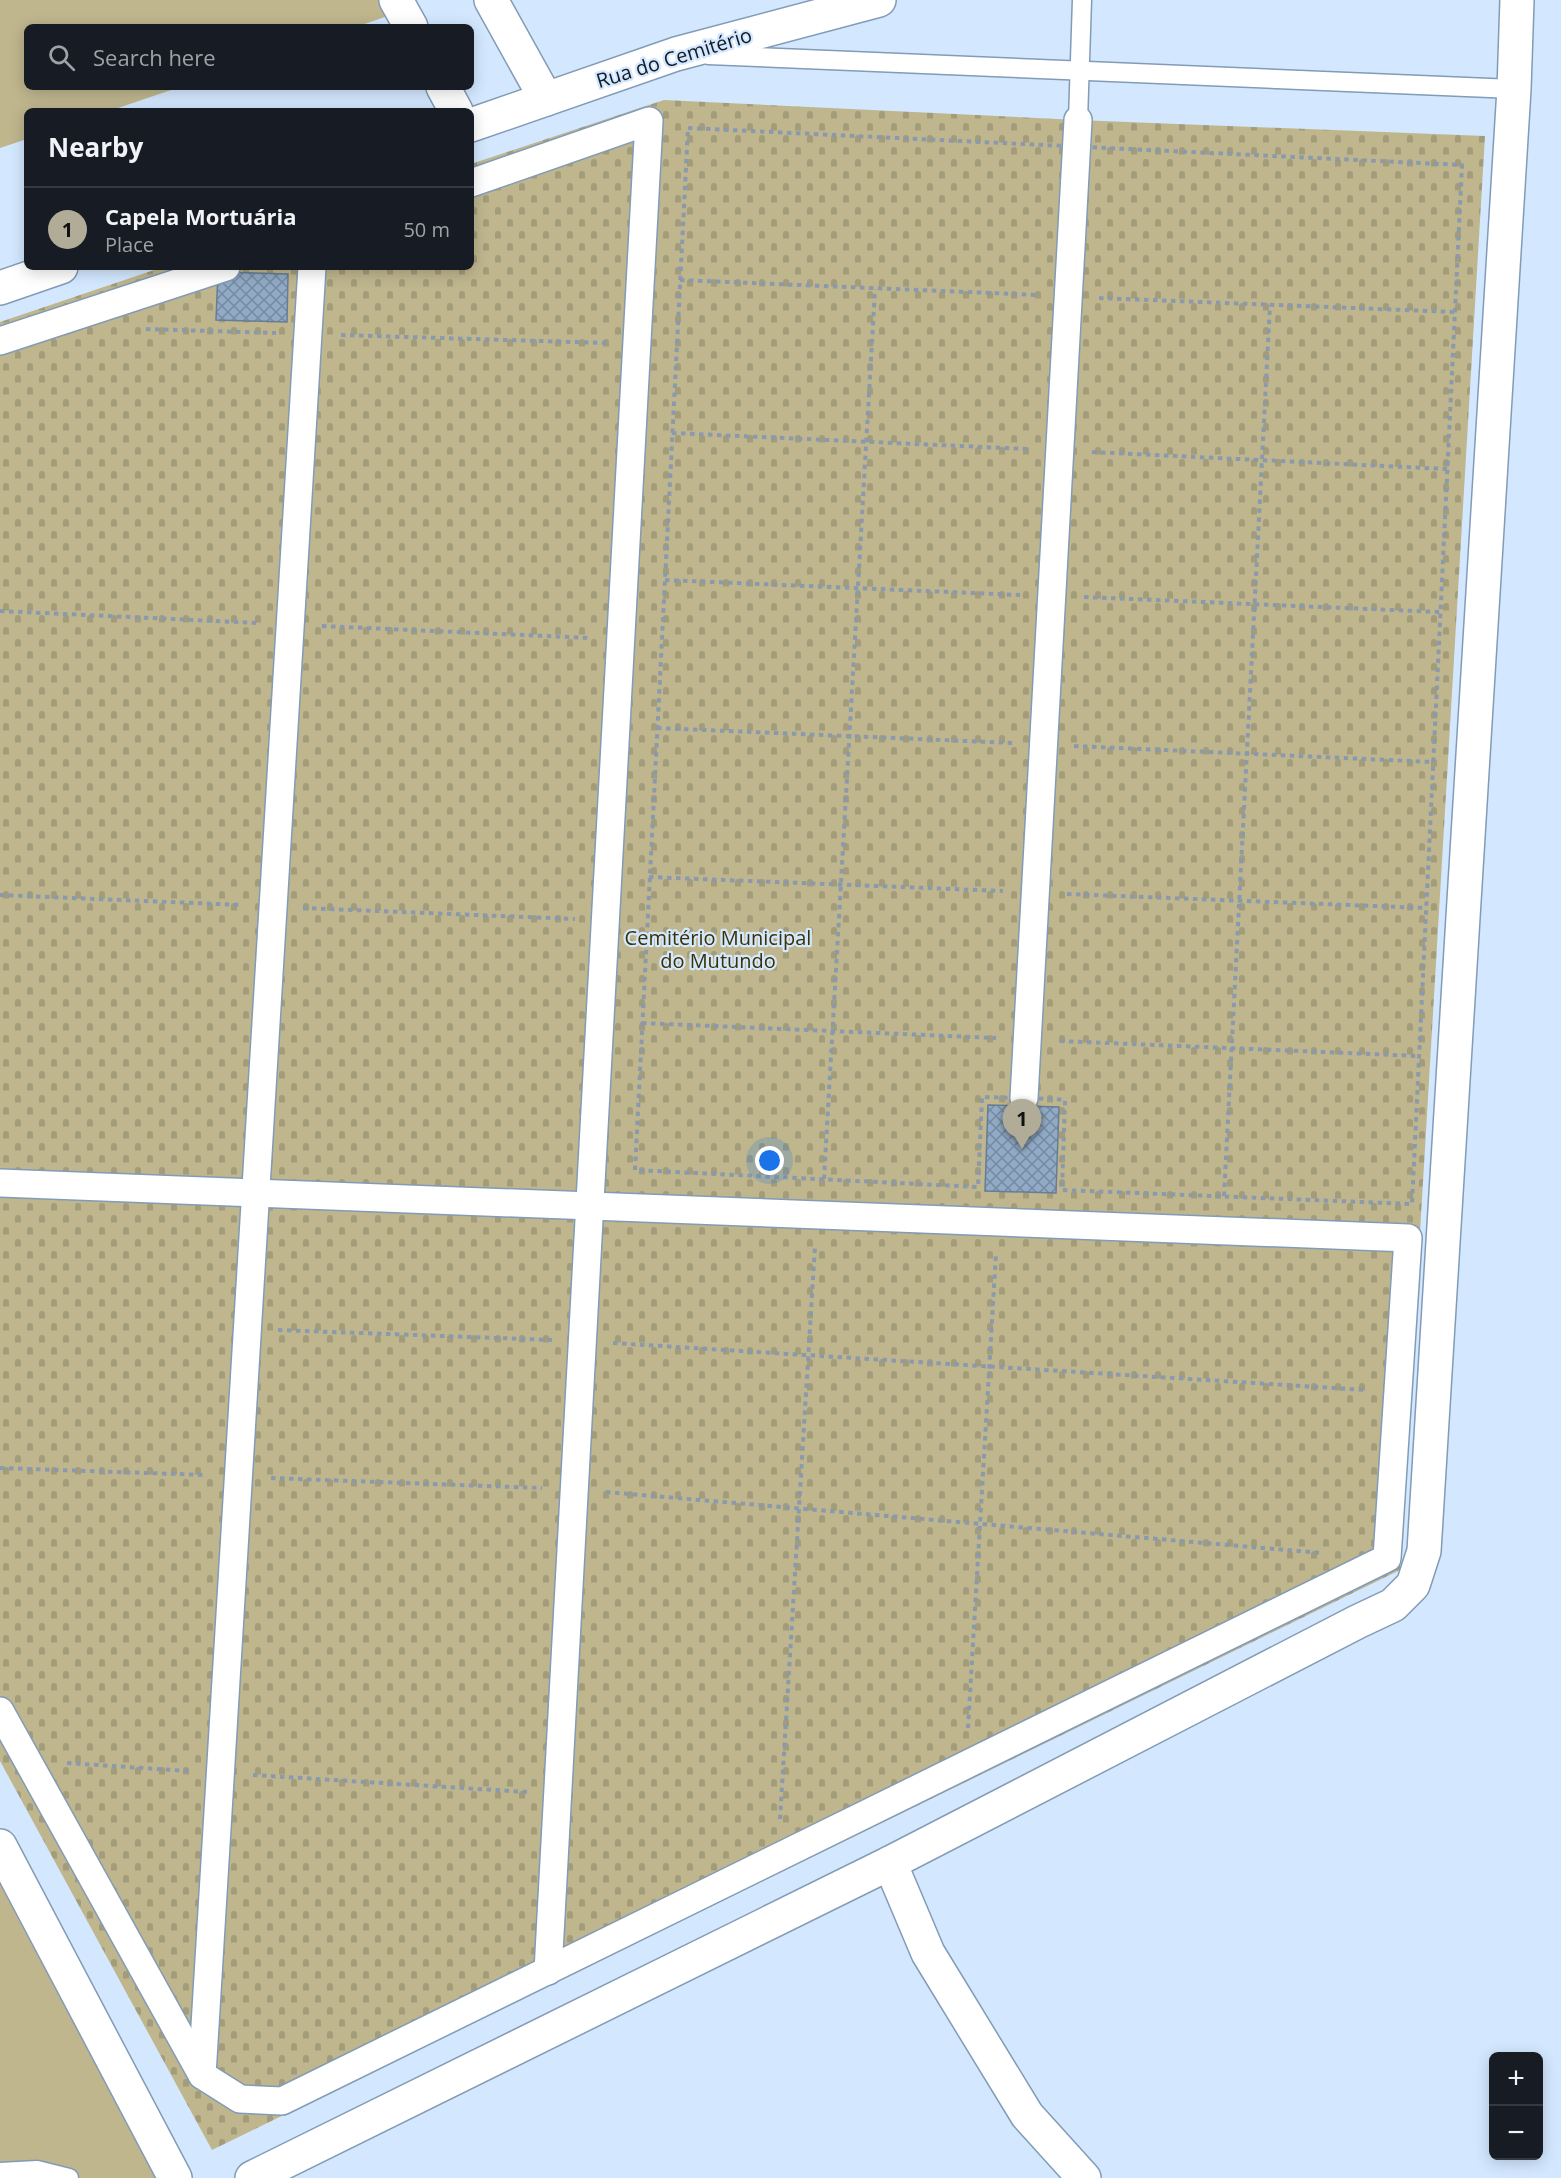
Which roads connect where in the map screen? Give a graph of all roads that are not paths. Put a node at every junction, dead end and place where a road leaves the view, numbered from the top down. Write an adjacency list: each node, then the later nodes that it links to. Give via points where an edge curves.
1 (396, 0): 6 (street)
2 (491, 0): 11 (street)
3 (879, 0): 7 (street, Rua do Cemitério)
4 (1082, 0): 8 (lane)
5 (1517, 0): 9 (street)
6 (409, 24)
7 (676, 54): 8 (lane); 11 (street, Rua do Cemitério)
8 (1080, 70): 9 (lane); 13 (lane)
9 (1515, 89): 27 (street, via 1424,1551 1413,1585 1393,1605)
10 (445, 90): 12 (street)
11 (546, 99): 14 (street, Rua do Cemitério)
12 (454, 108)
13 (1078, 120): 21 (street)
14 (474, 124)
15 (474, 182): 24 (street, via 649,121)
16 (52, 270): 19 (street)
17 (217, 270): 20 (street)
18 (312, 270): 23 (street)
19 (0, 288)
20 (0, 341)
21 (1024, 1098)
22 (0, 1183): 23 (street)
23 (255, 1193): 24 (street); 29 (street)
24 (590, 1206): 28 (street); 28 (street, via 1408,1238 1387,1558)
25 (0, 1711): 29 (street)
26 (0, 1846): 32 (street)
27 (890, 1863): 33 (street); 34 (street, via 928,1953 1027,2115)
28 (548, 1971): 29 (street, via 282,2101 240,2099)
29 (202, 2075)
30 (0, 2172): 31 (lane, via 37,2170)
31 (69, 2178)
32 (175, 2178)
33 (252, 2178)
34 (1084, 2178)

